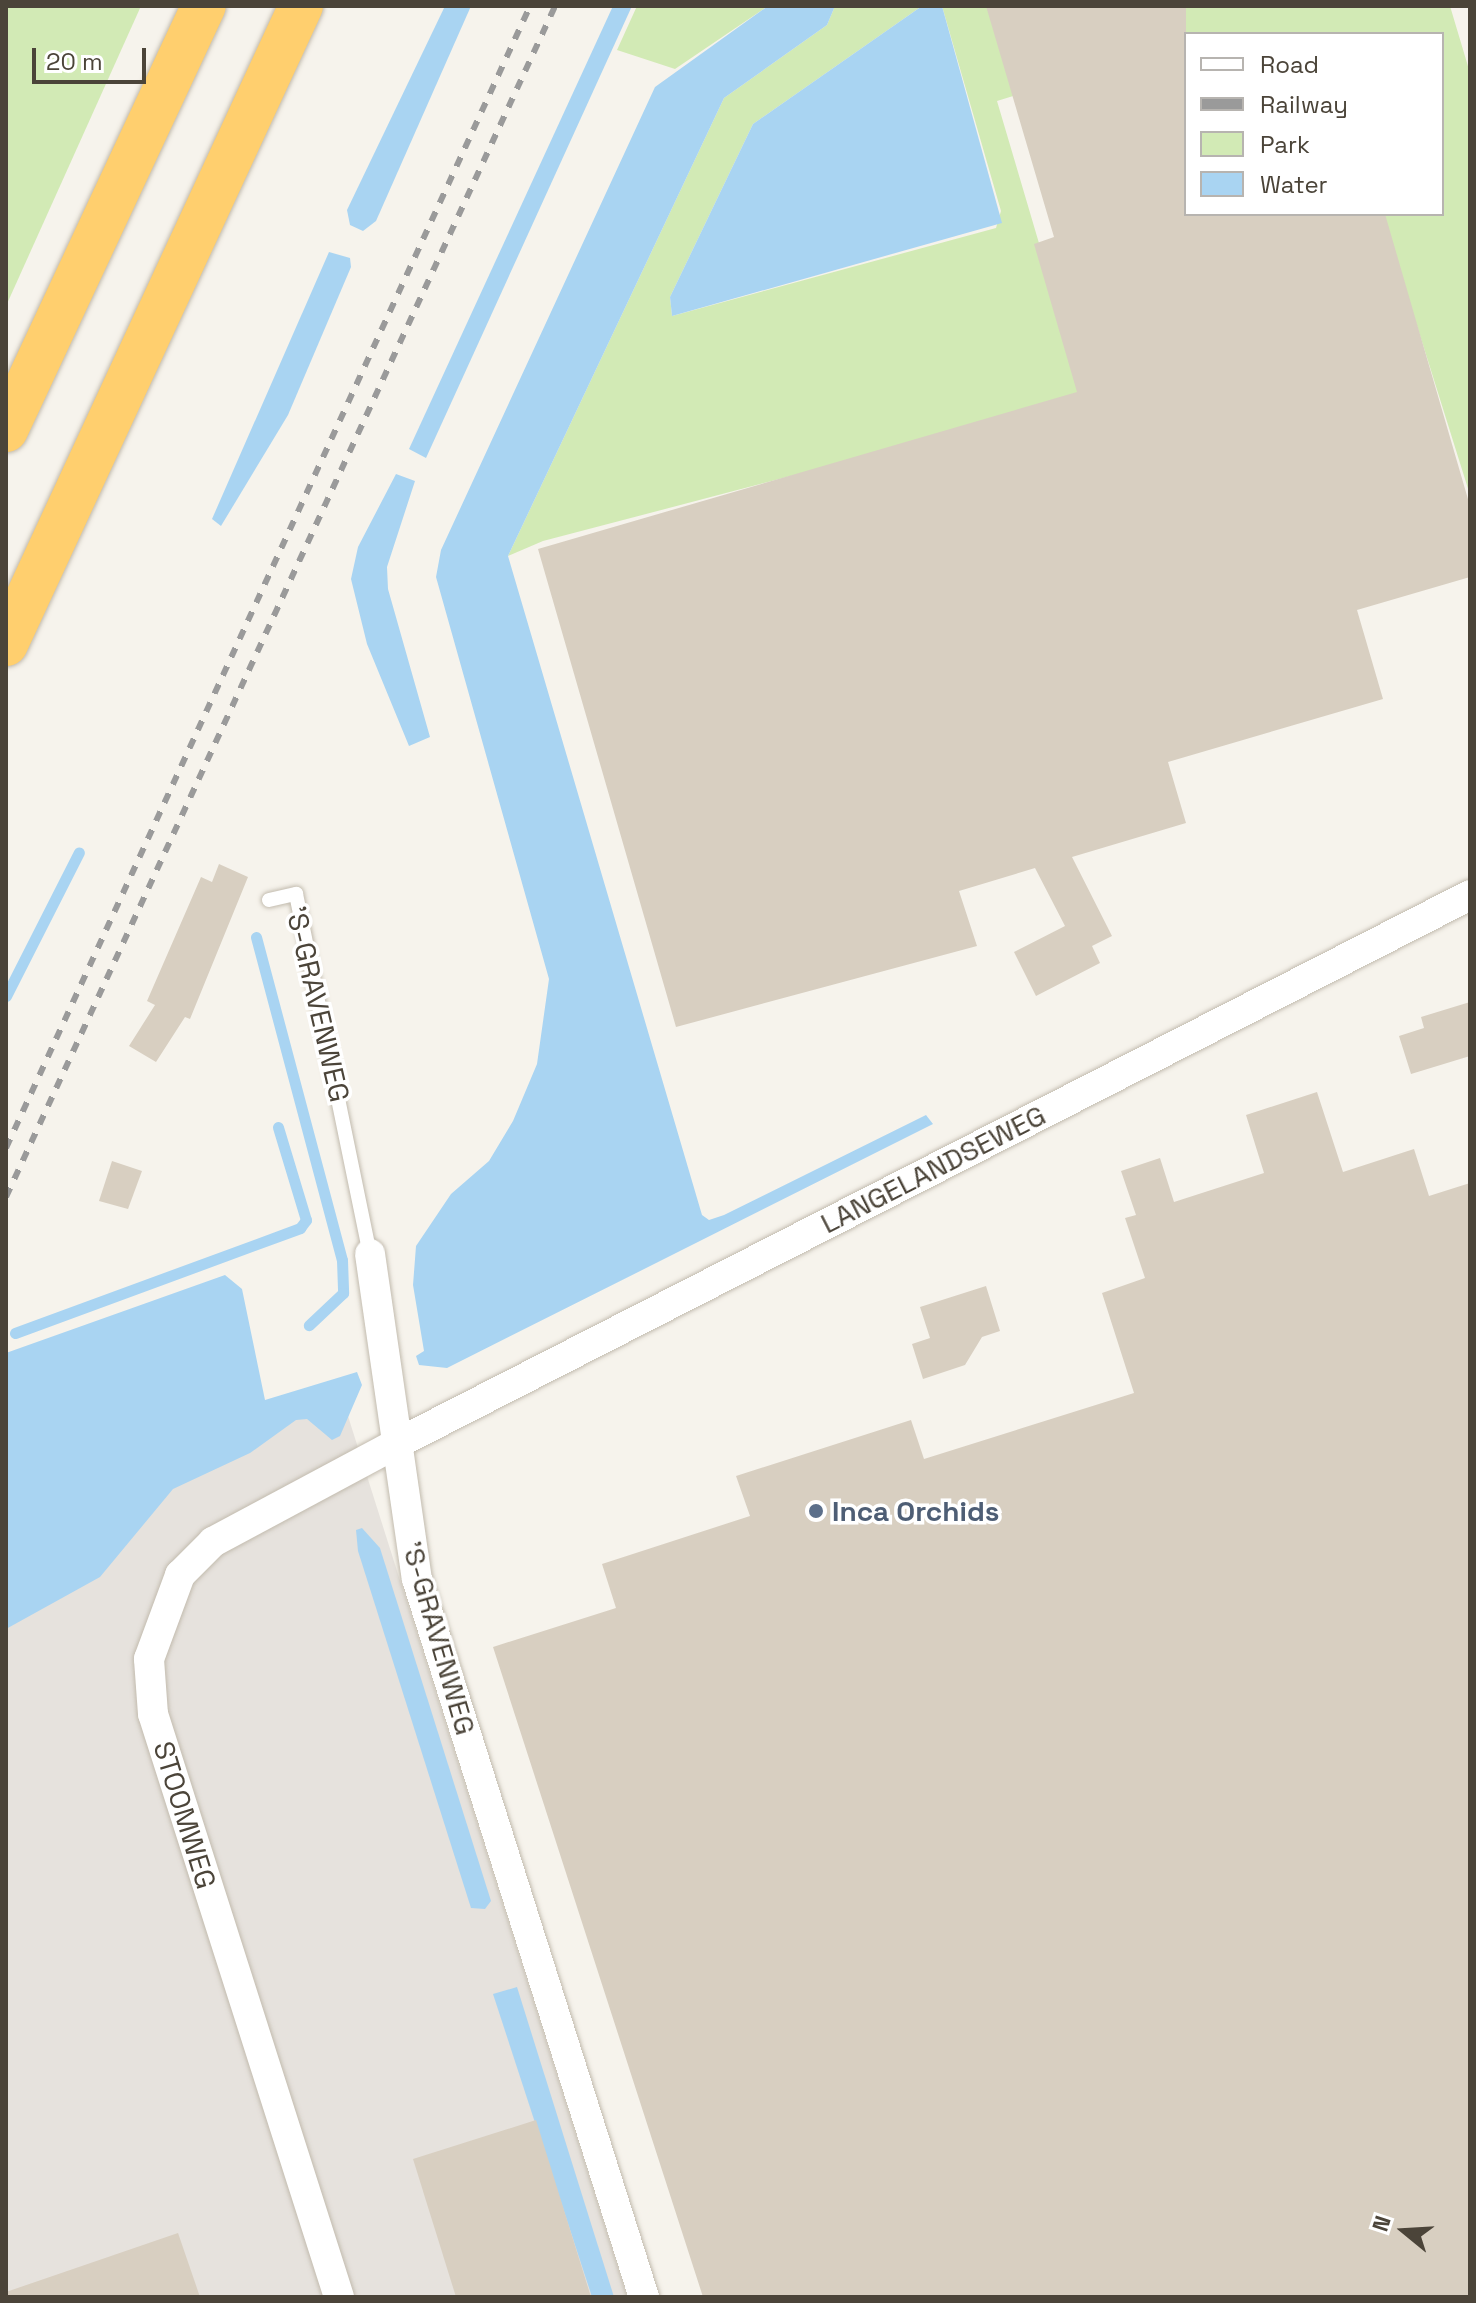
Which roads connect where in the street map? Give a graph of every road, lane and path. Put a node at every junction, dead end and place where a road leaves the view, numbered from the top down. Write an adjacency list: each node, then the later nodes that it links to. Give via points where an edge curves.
1 (204, 6): 3 (highway)
2 (301, 6): 4 (highway)
3 (6, 430)
4 (6, 644)
5 (1470, 895): 8 (street, LANGELANDSEWEG)
6 (269, 900): 7 (lane, 'S-GRAVENWEG, via 296,894)
7 (370, 1254): 8 (street, 'S-GRAVENWEG)
8 (396, 1444): 9 (street, STOOMWEG, via 213,1542 180,1575 149,1659 153,1714); 10 (street, 'S-GRAVENWEG, via 417,1579)
9 (339, 2297)
10 (644, 2297)

